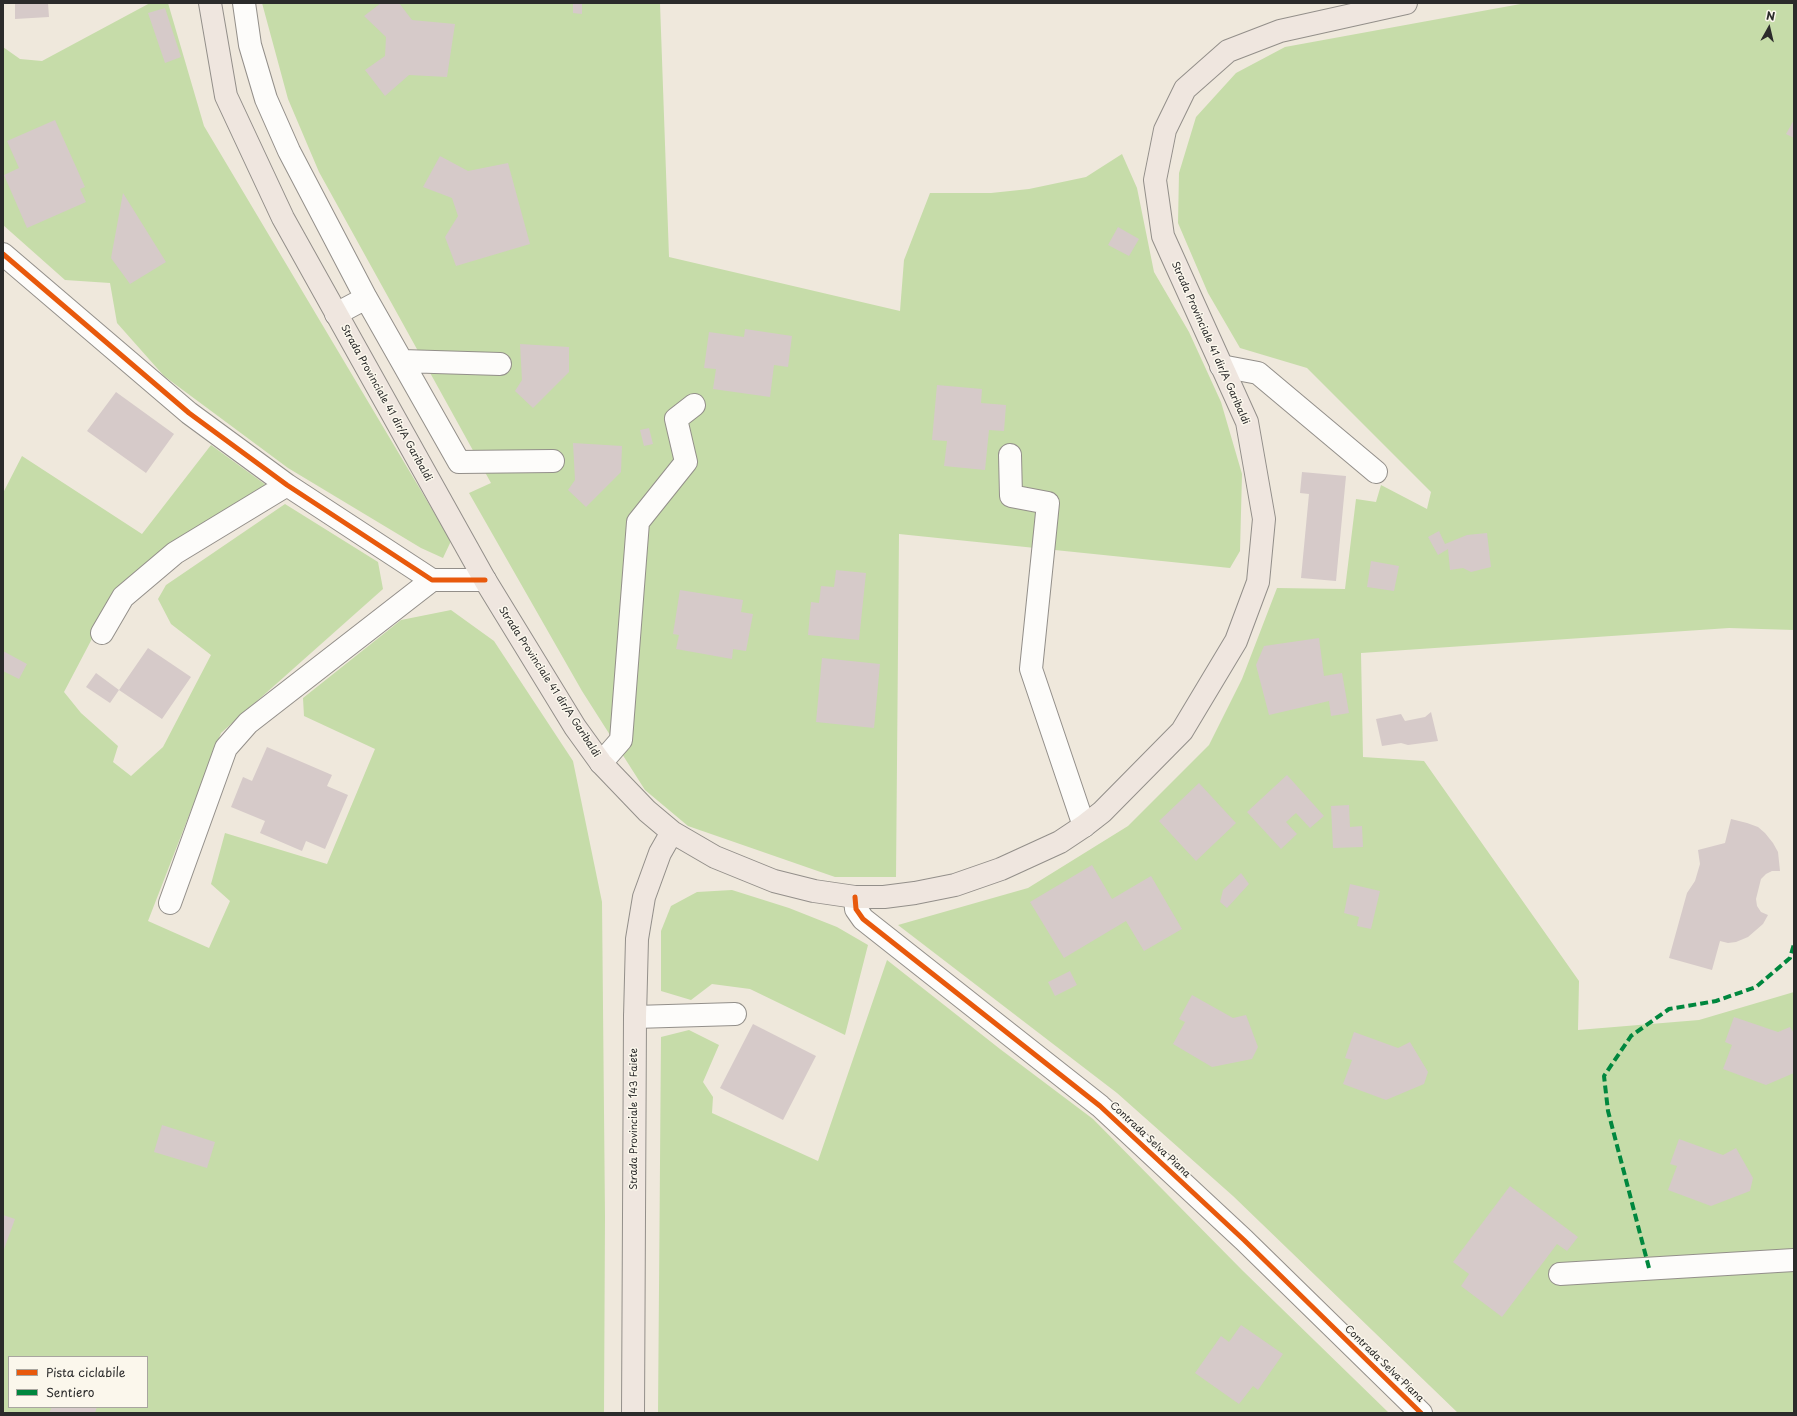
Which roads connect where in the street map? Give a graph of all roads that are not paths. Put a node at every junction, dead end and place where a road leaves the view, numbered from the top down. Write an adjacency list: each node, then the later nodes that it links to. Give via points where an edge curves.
1 (210, 3): 6 (main road, Strada Provinciale 41 dir/A Garibaldi, via 226,96 283,218)
2 (244, 3): 5 (street, via 250,45 266,99 289,151)
3 (1406, 3): 9 (main road, Strada Provinciale 41 dir/A Garibaldi, via 1280,31 1228,51 1185,89 1164,130 1155,180 1163,236)
4 (3, 254): 14 (street, via 189,413)
5 (366, 298): 6 (street); 7 (street)
6 (336, 314): 16 (main road, Strada Provinciale 41 dir/A Garibaldi)
7 (402, 361): 8 (street); 12 (street, via 459,462)
8 (500, 364)
9 (1221, 366): 13 (street, via 1258,373); 19 (main road, Strada Provinciale 41 dir/A Garibaldi, via 1246,422 1264,519 1258,582 1236,641 1182,731 1102,812)
10 (694, 405): 18 (street, via 676,419 686,462 638,522 621,740)
11 (1010, 455): 19 (street, via 1011,496 1048,503 1031,669)
12 (553, 461)
13 (1376, 472)
14 (287, 485): 15 (street); 17 (street, via 175,553 123,597)
15 (432, 580): 16 (street); 22 (street, via 248,723 226,748)
16 (485, 580): 18 (main road, Strada Provinciale 41 dir/A Garibaldi, via 575,727)
17 (102, 633)
18 (601, 763): 20 (main road, Strada Provinciale 41 dir/A Garibaldi, via 647,811)
19 (1084, 826): 21 (main road, Strada Provinciale 41 dir/A Garibaldi, via 1060,842 1001,869 955,885 884,897)
20 (672, 832): 21 (main road, Strada Provinciale 41 dir/A Garibaldi, via 716,857 774,881 814,891); 24 (main road, Strada Provinciale 143 Faiete, via 660,853 640,913)
21 (855, 897): 28 (street, Contrada Selva Piana, via 856,909 863,919 1100,1106 1244,1240)
22 (170, 903)
23 (735, 1014): 24 (street)
24 (635, 1017): 27 (main road, Strada Provinciale 143 Faiete)
25 (1794, 1260): 26 (street)
26 (1560, 1274)
27 (633, 1413)
28 (1421, 1413)

